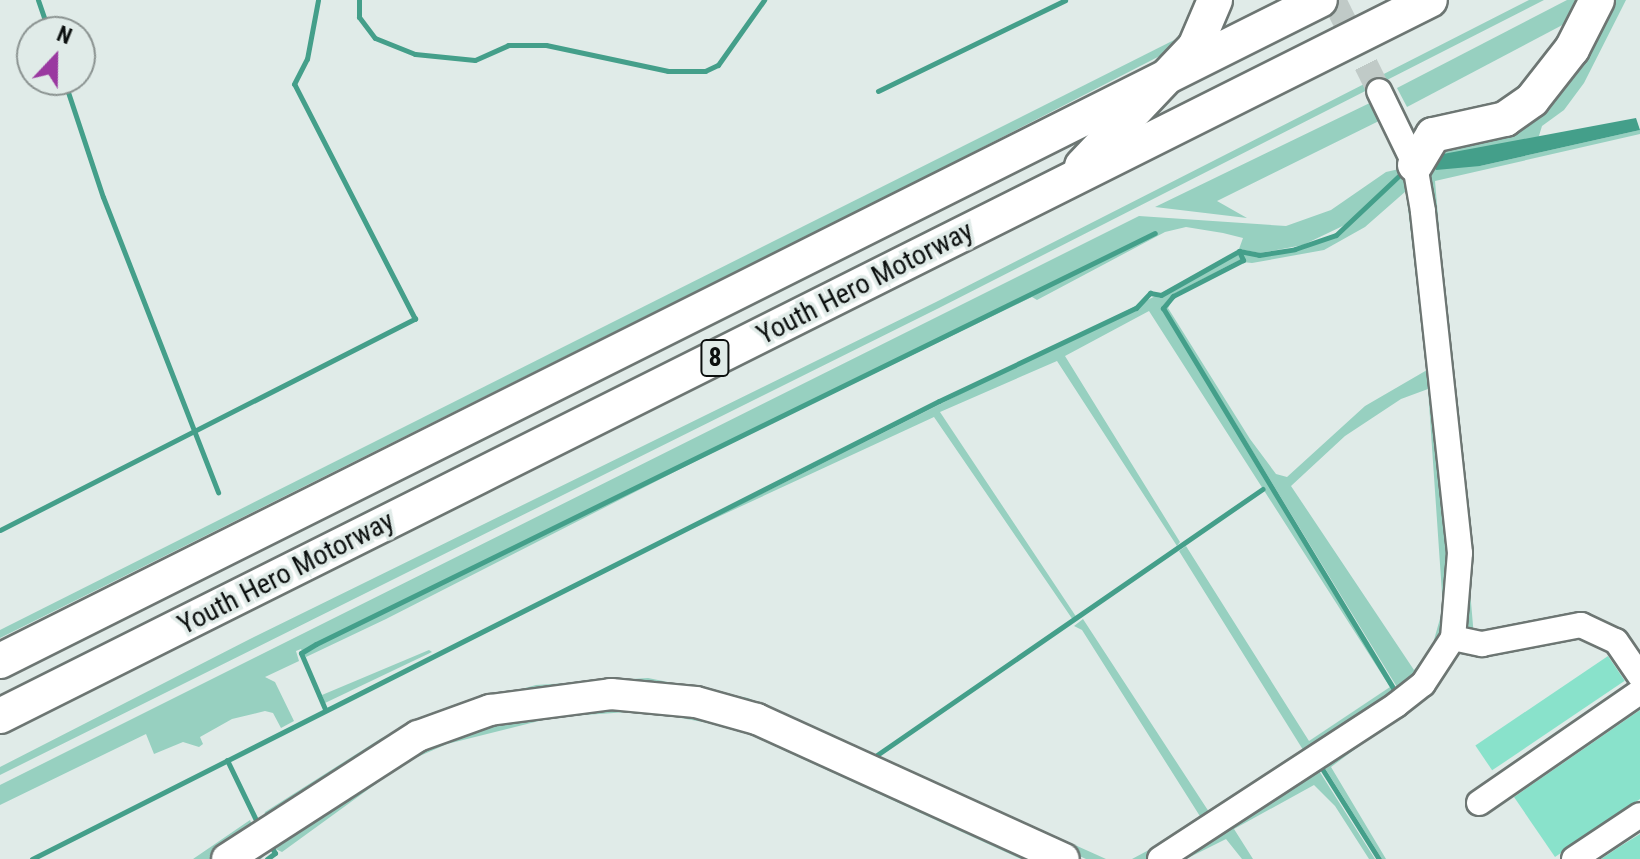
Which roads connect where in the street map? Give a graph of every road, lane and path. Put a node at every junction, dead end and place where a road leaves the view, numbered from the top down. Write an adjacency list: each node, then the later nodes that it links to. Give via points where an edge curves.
1 (1215, 0): 5 (highway, via 1195,47)
2 (1320, 0): 5 (highway, Youth Hero Motorway / 8)
3 (1430, 0): 8 (highway, Youth Hero Motorway / 8)
4 (1597, 0): 7 (highway, via 1572,49 1532,100 1505,119 1433,135)
5 (1157, 82): 8 (highway); 10 (highway, Youth Hero Motorway / 8)
6 (1379, 91): 7 (street)
7 (1415, 165): 9 (street, via 1460,553)
8 (1069, 181): 13 (highway, Youth Hero Motorway / 8)
9 (1453, 638): 11 (street, via 1482,644 1581,625 1616,641); 18 (street, via 1423,684 1396,705)
10 (0, 661)
11 (1640, 676)
12 (1640, 692): 14 (street)
13 (0, 716)
14 (1479, 803)
15 (1640, 815): 19 (street)
16 (227, 859): 17 (main road, via 418,736 490,710 611,694 696,702 757,719)
17 (1064, 859)
18 (1160, 859)
19 (1574, 859)

